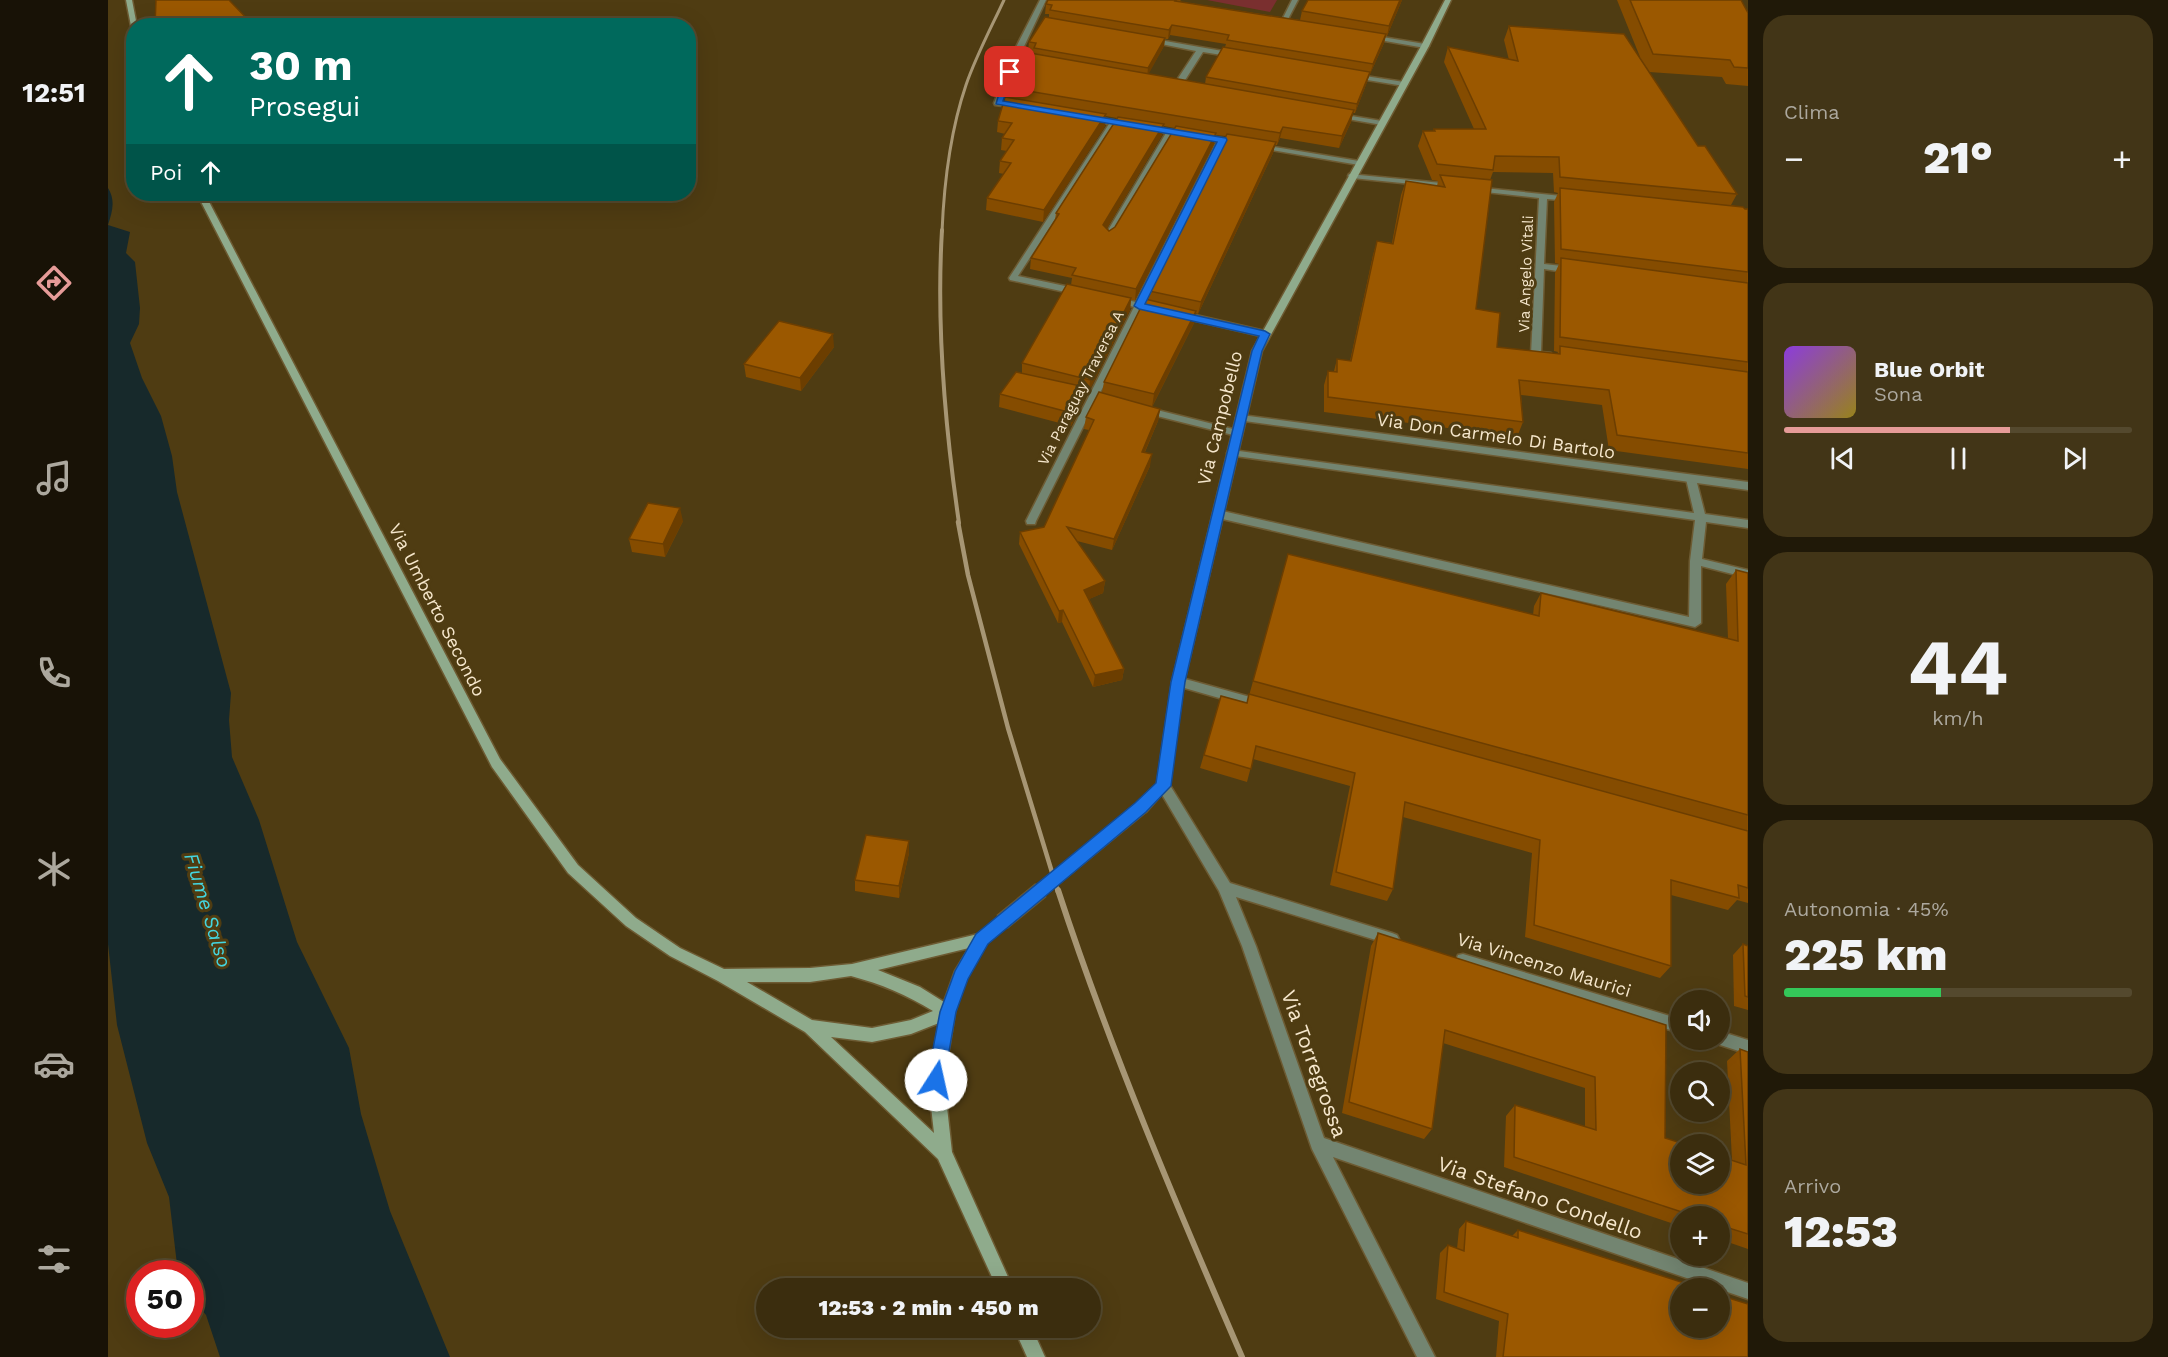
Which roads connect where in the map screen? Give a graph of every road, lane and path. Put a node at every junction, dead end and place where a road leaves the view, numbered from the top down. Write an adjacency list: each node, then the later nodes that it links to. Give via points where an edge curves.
1 (129, 0): 5 (main road)
2 (1043, 0): 6 (street)
3 (1295, 0): 9 (street)
4 (1448, 0): 13 (main road, Via Campobello)
5 (132, 18)
6 (1033, 20): 8 (street); 15 (street)
7 (1274, 21): 9 (street)
8 (1044, 22)
9 (1284, 22): 10 (street)
10 (1296, 24)
11 (1366, 36): 13 (street)
12 (1134, 37): 14 (street)
13 (1425, 46): 20 (main road, Via Campobello)
14 (1201, 49): 16 (street); 21 (street)
15 (1015, 57): 17 (street); 23 (street, via 999,103)
16 (1246, 57)
17 (1027, 59)
18 (1347, 75): 20 (street)
19 (1165, 84): 21 (street)
20 (1404, 84): 27 (main road, Via Campobello)
21 (1177, 86): 22 (street)
22 (1188, 88)
23 (1022, 106)
24 (1325, 112): 27 (street)
25 (1079, 116): 26 (street)
26 (1114, 122): 28 (street); 40 (street, via 1013,278)
27 (1382, 123): 30 (main road, Via Campobello)
28 (1172, 132): 29 (street); 37 (street)
29 (1222, 140): 30 (street); 42 (street, Via Paraguay Traversa A)
30 (1359, 163): 31 (main road, Via Campobello)
31 (1352, 176): 32 (street); 45 (main road, Via Campobello)
32 (1459, 187)
33 (1471, 188): 34 (street)
34 (1543, 196): 35 (street); 38 (street, Via Angelo Vitali)
35 (1577, 199)
36 (205, 201): 70 (main road, Via Umberto Secondo, via 496,763 573,869 631,922 675,952)
37 (1108, 237)
38 (1539, 266): 39 (street); 46 (street, Via Angelo Vitali, via 1536,354)
39 (1586, 272)
40 (1093, 296)
41 (1105, 298): 42 (street)
42 (1139, 306): 43 (street); 48 (street, Via Paraguay Traversa A)
43 (1162, 311)
44 (1173, 313): 45 (street)
45 (1265, 334): 51 (main road, Via Campobello)
46 (1560, 357)
47 (1082, 395): 48 (street)
48 (1093, 398): 49 (street); 58 (street, Via Paraguay Traversa A)
49 (1104, 400)
50 (1137, 408): 52 (street)
51 (1240, 418): 52 (main road, Via Campobello); 54 (street, Via Don Carmelo Di Bartolo)
52 (1237, 433): 53 (main road, Via Campobello)
53 (1232, 453): 56 (main road, Via Campobello); 57 (street)
54 (1691, 479): 55 (street, Via Don Carmelo Di Bartolo); 57 (street)
55 (1748, 486)
56 (1218, 514): 60 (street, via 1695,624); 62 (main road, Via Campobello)
57 (1701, 518): 59 (street); 60 (street)
58 (1031, 521)
59 (1748, 524)
60 (1696, 561): 61 (street)
61 (1748, 574)
62 (1178, 682): 63 (street); 64 (main road, Via Campobello)
63 (1278, 710)
64 (1163, 786): 65 (street, Via Torregrossa); 66 (main road, bridge)
65 (1225, 888): 67 (street); 76 (street, Via Torregrossa)
66 (982, 939): 69 (main road); 71 (main road, via 960,976)
67 (1407, 944)
68 (1453, 957): 72 (street, Via Vincenzo Maurici)
69 (851, 970): 70 (main road, via 810,975); 71 (main road, via 915,992)
70 (723, 976): 73 (main road, Via Umberto Secondo)
71 (948, 1012): 73 (main road, via 911,1027 872,1035); 77 (main road, via 936,1080)
72 (1670, 1023)
73 (810, 1027): 77 (main road)
74 (1730, 1041): 75 (street)
75 (1748, 1047)
76 (1318, 1144): 79 (street, Via Stefano Condello); 82 (street, Via Torregrossa)
77 (944, 1153): 78 (main road)
78 (1000, 1278)
79 (1748, 1291)
80 (1027, 1338): 81 (main road)
81 (1036, 1357)
82 (1426, 1357)

